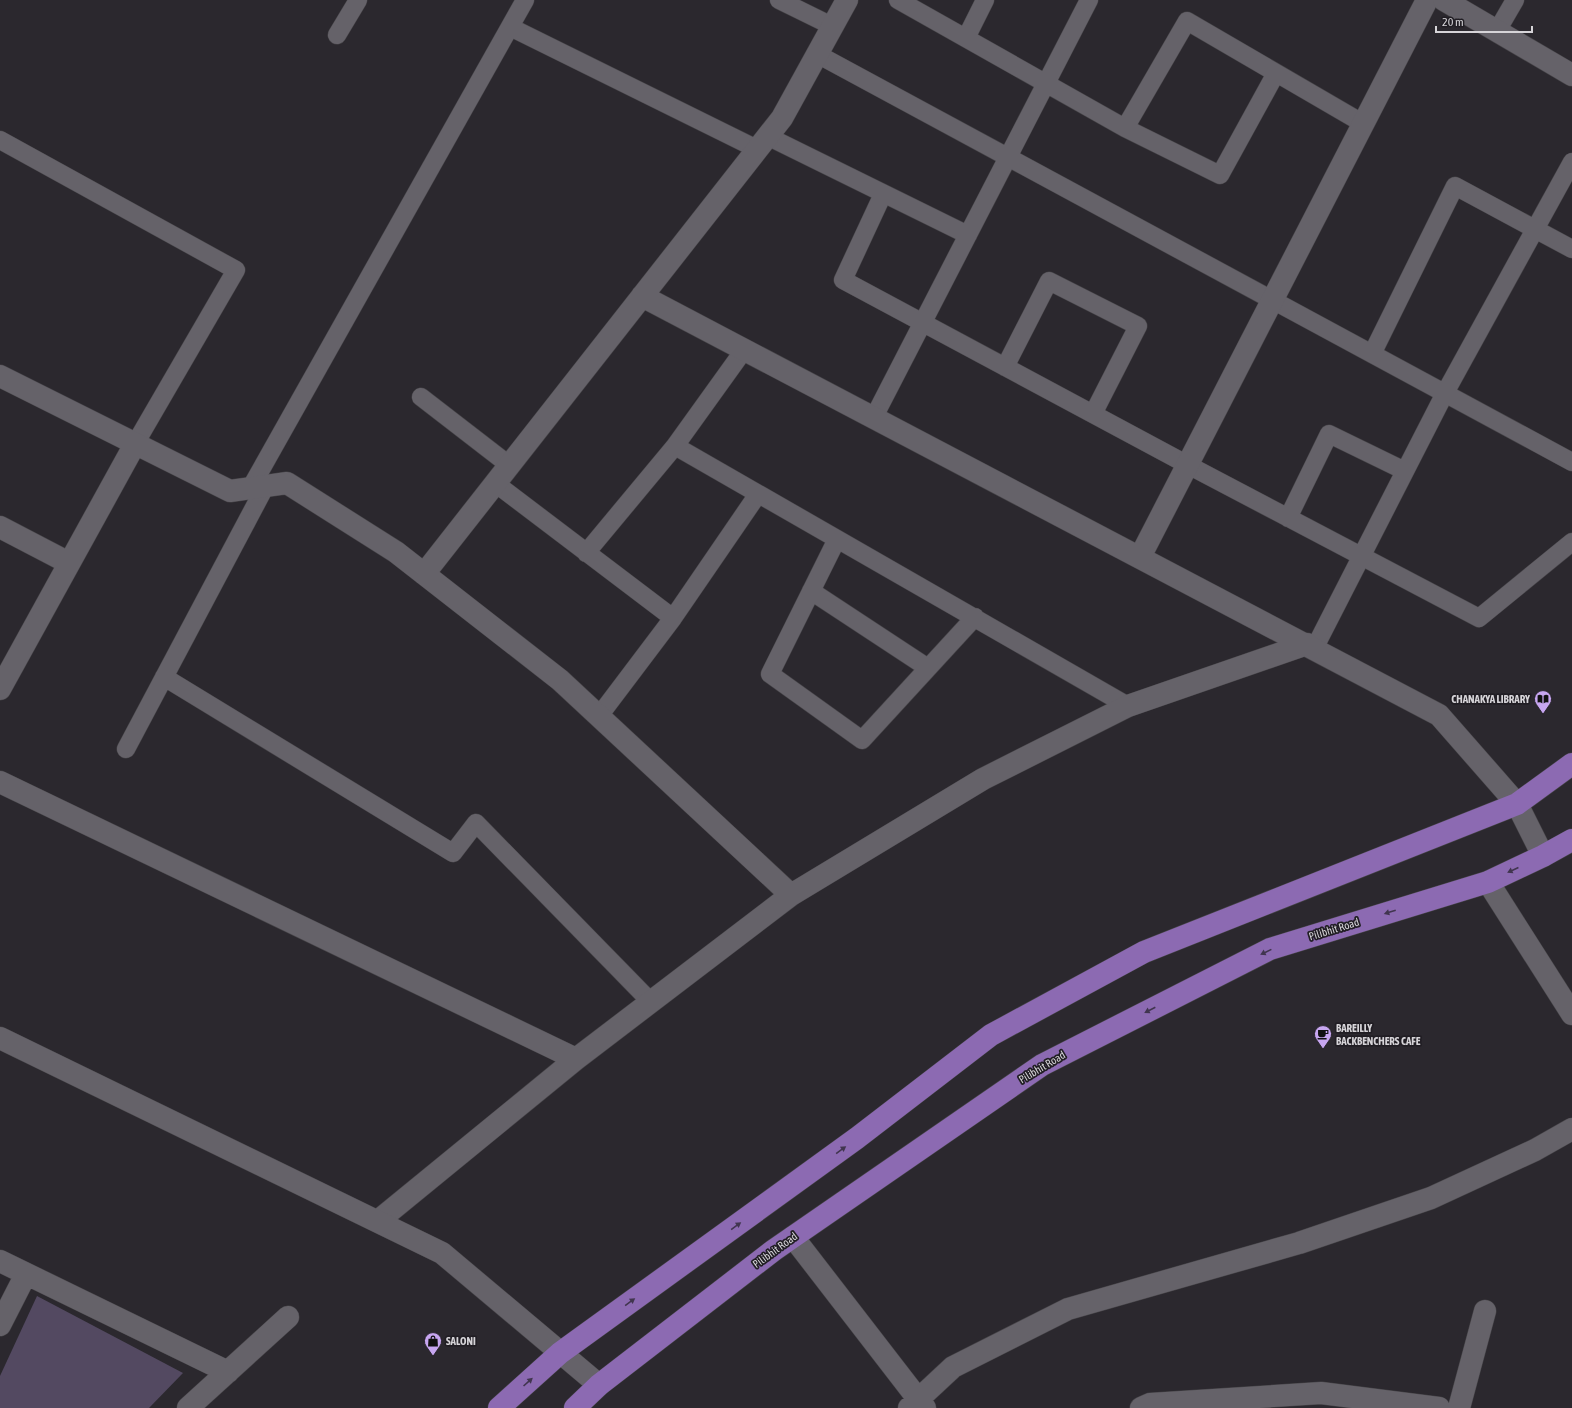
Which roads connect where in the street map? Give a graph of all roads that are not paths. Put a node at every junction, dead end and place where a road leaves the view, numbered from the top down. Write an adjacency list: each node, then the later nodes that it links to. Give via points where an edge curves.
1 (358, 0): 14 (lane)
2 (525, 0): 12 (lane)
3 (779, 0): 11 (lane)
4 (847, 0): 11 (street)
5 (898, 0): 15 (lane)
6 (985, 0): 15 (lane)
7 (1089, 0): 19 (lane)
8 (1427, 0): 20 (street)
9 (1444, 0): 13 (street)
10 (1515, 0): 13 (lane)
11 (832, 26): 16 (street)
12 (510, 27): 23 (lane); 48 (lane)
13 (1497, 31): 18 (street)
14 (337, 35)
15 (966, 38): 19 (lane)
16 (817, 54): 23 (street, via 782,118); 24 (lane)
17 (1276, 73): 20 (lane); 21 (lane, via 1220,175); 21 (lane, via 1187,22)
18 (1572, 75)
19 (1046, 83): 21 (lane); 24 (lane)
20 (1364, 124): 31 (street)
21 (1125, 128)
22 (0, 140): 41 (lane, via 236,270)
23 (762, 143): 26 (lane); 30 (street)
24 (1008, 158): 28 (lane); 31 (lane)
25 (1572, 162): 27 (lane)
26 (883, 194): 28 (lane); 32 (lane, via 843,280)
27 (1535, 229): 29 (lane); 34 (lane, via 1455,186); 37 (lane)
28 (968, 235): 32 (lane)
29 (1572, 249)
30 (642, 296): 33 (street); 44 (street)
31 (1273, 300): 34 (lane); 45 (street)
32 (922, 322): 35 (lane); 40 (lane)
33 (744, 350): 40 (street); 42 (lane)
34 (1372, 354): 37 (lane)
35 (1005, 367): 39 (lane); 39 (lane, via 1049,281 1138,326)
36 (0, 376): 41 (street)
37 (1445, 393): 43 (lane); 46 (lane)
38 (421, 397): 44 (lane)
39 (1093, 414): 45 (lane)
40 (874, 418): 56 (street)
41 (135, 444): 48 (street, via 230,491); 57 (street)
42 (675, 446): 49 (lane); 54 (lane)
43 (1572, 462)
44 (509, 465): 47 (street)
45 (1188, 465): 50 (lane); 56 (street)
46 (1405, 471): 50 (lane, via 1329,434); 55 (lane)
47 (495, 483): 54 (lane); 58 (street)
48 (258, 488): 58 (street, via 287,483 396,552); 64 (lane)
49 (758, 494): 52 (lane); 61 (lane)
50 (1288, 518): 55 (lane)
51 (0, 527): 57 (street)
52 (837, 539): 59 (lane); 60 (lane)
53 (1572, 542): 55 (lane, via 1479,618)
54 (586, 553): 61 (lane)
55 (1361, 556): 62 (lane)
56 (1140, 557): 62 (street)
57 (69, 563): 65 (street)
58 (424, 574): 67 (street, via 560,680)
59 (811, 591): 63 (lane); 63 (lane, via 770,674 862,740)
60 (975, 617): 63 (lane); 66 (lane)
61 (673, 618): 67 (lane)
62 (1310, 647): 66 (street); 71 (street, via 1439,715)
63 (928, 668)
64 (164, 677): 68 (lane); 76 (lane, via 453,853 476,823)
65 (0, 689)
66 (1128, 706): 75 (street, via 983,779)
67 (599, 716): 75 (street)
68 (126, 749)
69 (1572, 764): 71 (highway)
70 (0, 782): 79 (street)
71 (1517, 804): 73 (street); 88 (highway, one-way to 71, via 857,1138 991,1035 1144,952)
72 (1572, 840): 73 (highway, Pilibhit Road)
73 (1544, 856): 74 (highway, Pilibhit Road, one-way to 74)
74 (1488, 882): 77 (street); 82 (highway, Pilibhit Road, one-way to 82, via 1270,949 1049,1062)
75 (791, 895): 76 (street)
76 (651, 1002): 79 (street)
77 (1572, 1014)
78 (0, 1038): 81 (street)
79 (576, 1059): 81 (street)
80 (1572, 1129): 91 (street, via 1535,1150 1431,1198 1299,1243 1068,1309 954,1367)
81 (378, 1221): 88 (street, via 442,1253)
82 (793, 1237): 90 (highway, Pilibhit Road); 91 (street)
83 (0, 1261): 84 (street)
84 (26, 1274): 87 (street); 89 (street)
85 (1485, 1310): 97 (street)
86 (288, 1317): 89 (street)
87 (0, 1325)
88 (560, 1352): 90 (street); 93 (highway, one-way to 88)
89 (228, 1372): 92 (street)
90 (599, 1385): 94 (highway, Pilibhit Road)
91 (918, 1405)
92 (188, 1408)
93 (499, 1408)
94 (575, 1408)
95 (1141, 1408): 96 (street, via 1150,1404 1321,1393)
96 (1439, 1408)
97 (1459, 1408)

